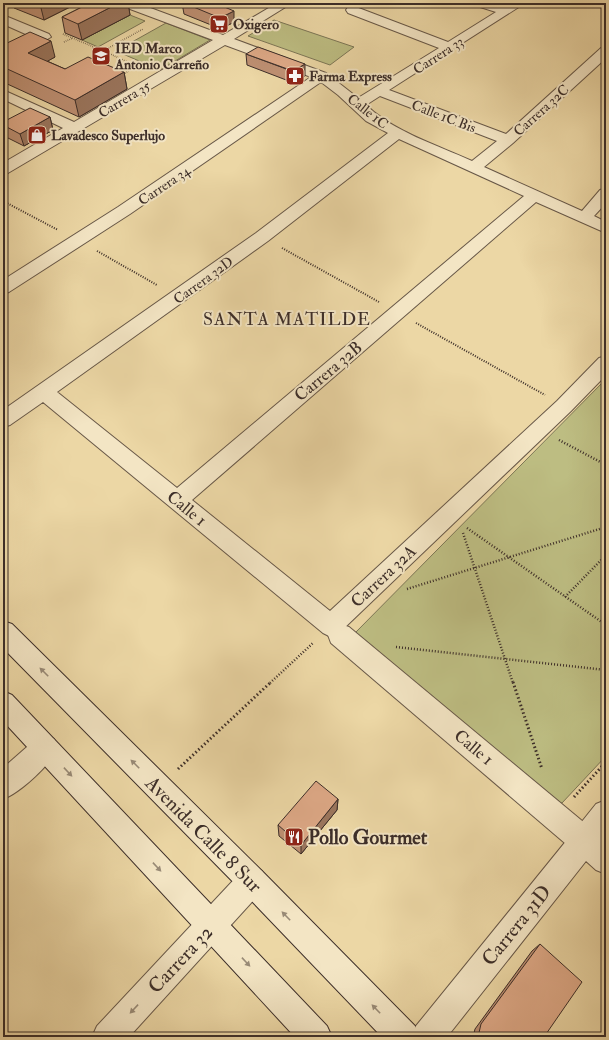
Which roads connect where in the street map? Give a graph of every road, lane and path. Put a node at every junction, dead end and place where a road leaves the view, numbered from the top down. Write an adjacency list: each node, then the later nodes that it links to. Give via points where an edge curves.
1 (286, 3): 10 (street, Carrera 35)
2 (480, 3): 6 (street)
3 (519, 3): 6 (street, Carrera 33)
4 (135, 4): 7 (street, Calle 1C)
5 (352, 10): 12 (street)
6 (505, 11): 12 (street, Carrera 33)
7 (164, 17): 10 (street, Calle 1C); 13 (path)
8 (3, 19): 11 (street, via 44,37)
9 (59, 32): 13 (path)
10 (224, 40): 16 (street, Calle 1C); 21 (street, Carrera 35)
11 (30, 44)
12 (450, 47): 18 (street, Carrera 33)
13 (103, 51): 17 (path, via 136,66)
14 (606, 51): 15 (street, Carrera 32C)
15 (600, 65): 23 (street, Carrera 32C)
16 (321, 76): 20 (street, Calle 1C, via 343,92); 30 (street, Carrera 34, via 144,198)
17 (116, 78)
18 (381, 92): 20 (street, Carrera 33); 23 (street, Calle 1C Bis)
19 (3, 94): 21 (street)
20 (356, 106): 22 (street, Calle 1C)
21 (76, 128): 25 (street, Carrera 35)
22 (398, 133): 24 (street, Calle 1C); 32 (street, Carrera 32D, via 262,237)
23 (508, 140): 24 (street, Carrera 32C)
24 (474, 167): 27 (street, Calle 1C)
25 (3, 170)
26 (606, 193): 28 (street)
27 (534, 196): 28 (street, Calle 1C); 36 (street, Carrera 32B)
28 (584, 218): 29 (street, Calle 1C)
29 (606, 228)
30 (3, 288)
31 (606, 363): 47 (street, Carrera 32A)
32 (43, 391): 33 (street, Carrera 32D); 36 (street, Calle 1)
33 (3, 420)
34 (555, 438): 35 (path)
35 (606, 465)
36 (177, 500): 47 (street, Calle 1)
37 (465, 527): 41 (path)
38 (606, 527): 41 (path)
39 (461, 530): 42 (path)
40 (606, 555): 44 (path)
41 (508, 558): 42 (path); 44 (path)
42 (474, 568): 43 (path); 48 (path)
43 (402, 591)
44 (565, 597): 45 (path)
45 (606, 625)
46 (3, 632): 54 (street, Avenida Calle 8 Sur, one-way to 46)
47 (340, 635): 48 (path, via 359,639 364,643); 54 (path); 55 (street, Calle 1)
48 (505, 660): 49 (path); 55 (path, via 547,785)
49 (606, 670)
50 (3, 703): 51 (street)
51 (46, 748): 53 (street); 61 (street, one-way to 61)
52 (606, 762): 57 (path)
53 (3, 786)
54 (158, 787): 60 (street, Avenida Calle 8 Sur)
55 (533, 797): 57 (street, Calle 1)
56 (606, 814): 58 (street, Carrera 31D)
57 (556, 816): 58 (street, Calle 1)
58 (584, 840): 59 (street, Calle 1); 65 (street, Carrera 31D)
59 (606, 860)
60 (252, 881): 61 (street, Carrera 32); 64 (street, Avenida Calle 8 Sur, one-way to 60)
61 (205, 932): 62 (street, Carrera 32, one-way to 62); 63 (street, one-way to 63)
62 (108, 1037)
63 (316, 1037)
64 (404, 1037)
65 (427, 1037)

